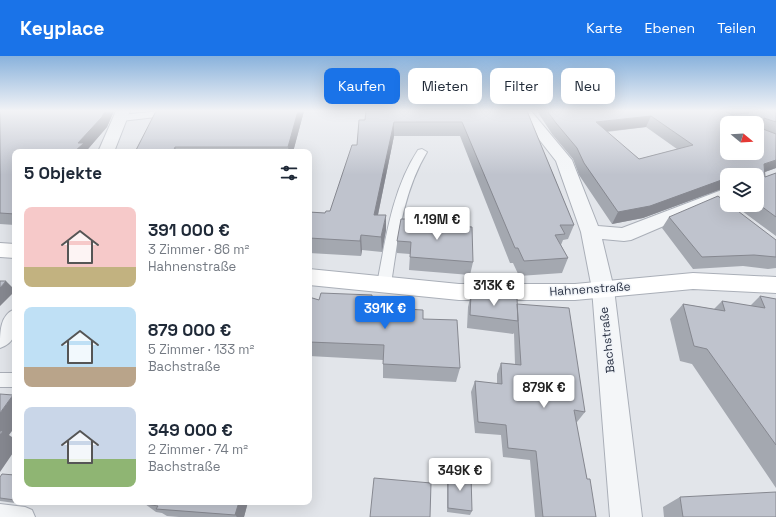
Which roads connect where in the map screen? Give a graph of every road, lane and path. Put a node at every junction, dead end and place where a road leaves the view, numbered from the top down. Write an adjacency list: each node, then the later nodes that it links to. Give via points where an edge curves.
1 (114, 133): 3 (street)
2 (542, 133): 6 (street, Bachstraße, via 564,160)
3 (107, 149)
4 (422, 152): 10 (lane, via 413,164 398,212)
5 (719, 196): 6 (street, via 624,235)
6 (590, 232): 12 (street, Bachstraße)
7 (0, 250): 8 (main road)
8 (12, 251)
9 (312, 277): 10 (main road, Hahnenstraße)
10 (384, 284): 12 (main road, Hahnenstraße, via 459,292 575,292)
11 (776, 285): 12 (main road, Hahnenstraße, via 693,281)
12 (603, 289): 19 (street, Bachstraße)
13 (12, 322): 14 (street)
14 (0, 338)
15 (0, 380): 16 (lane)
16 (12, 380)
17 (0, 514): 18 (lane)
18 (25, 517)
19 (626, 517)

